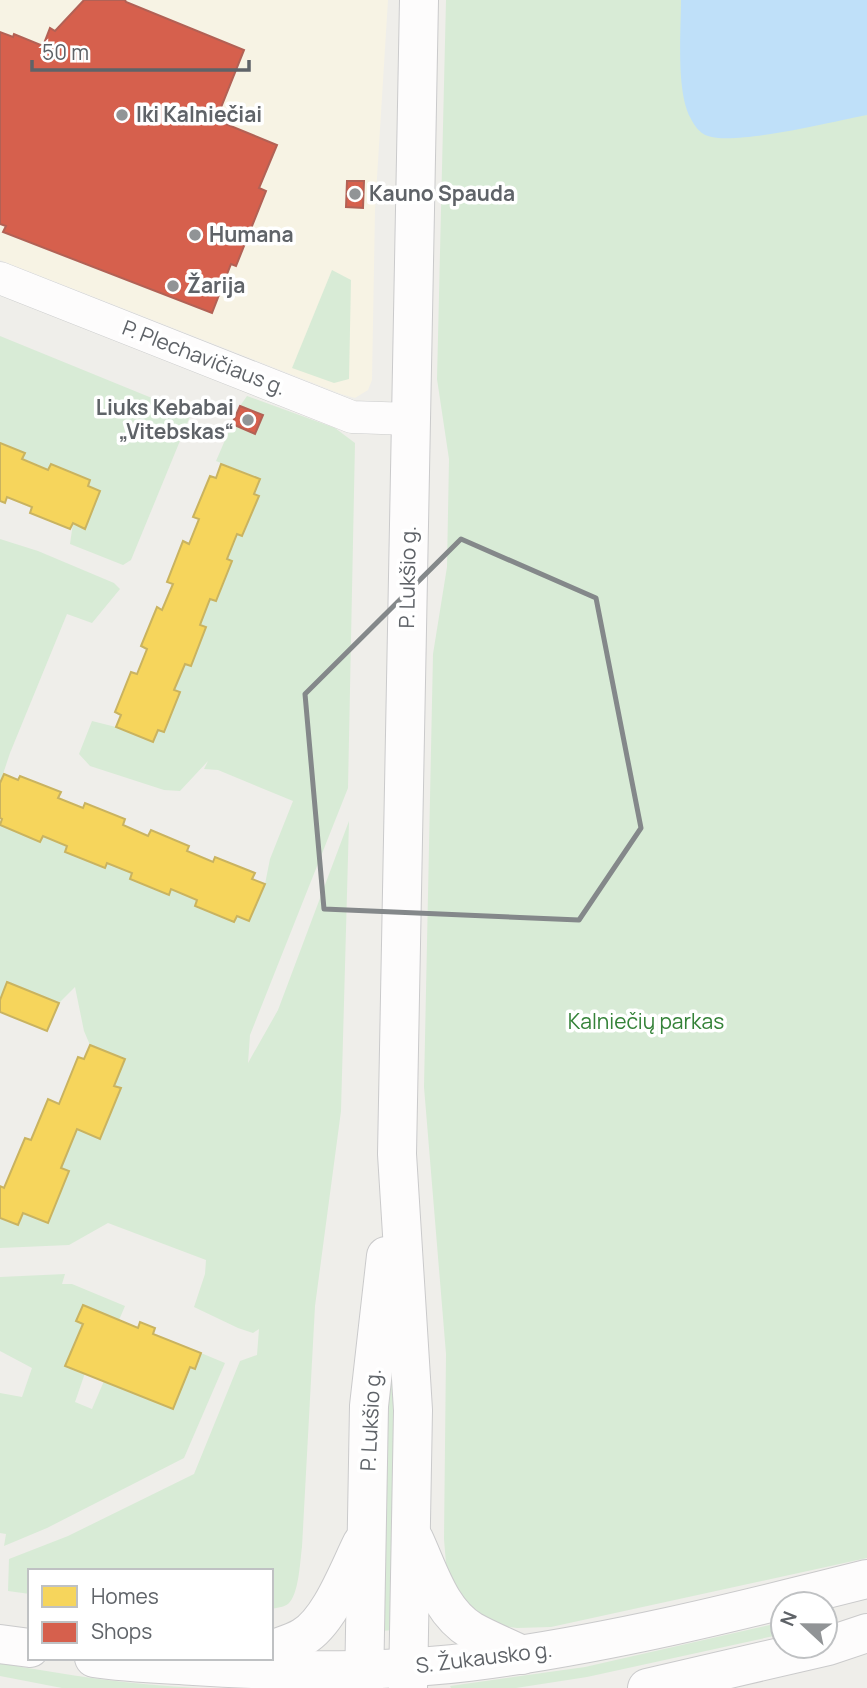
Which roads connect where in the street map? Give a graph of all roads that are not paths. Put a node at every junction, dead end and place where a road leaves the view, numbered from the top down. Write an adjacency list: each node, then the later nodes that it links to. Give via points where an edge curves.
1 (419, 0): 3 (main road, P. Lukšio g.)
2 (0, 278): 3 (street, P. Plechavičiaus g., via 352,417)
3 (411, 419): 4 (main road, P. Lukšio g.)
4 (397, 1153): 5 (main road, P. Lukšio g., via 369,1406); 6 (main road, P. Lukšio g., via 413,1410)
5 (367, 1531): 11 (main road, via 316,1626); 16 (main road, P. Lukšio g.)
6 (411, 1532): 12 (main road, via 443,1603 456,1618 472,1631); 15 (main road, P. Lukšio g.)
7 (867, 1579): 12 (main road, S. Žukausko g., via 729,1614)
8 (867, 1633): 17 (main road)
9 (0, 1644): 10 (main road)
10 (28, 1648)
11 (273, 1649)
12 (522, 1655): 15 (main road, S. Žukausko g.)
13 (152, 1660): 14 (main road, S. Žukausko g.)
14 (239, 1663): 16 (main road, S. Žukausko g.)
15 (408, 1677): 16 (main road, S. Žukausko g.)
16 (364, 1679)
17 (647, 1688)

